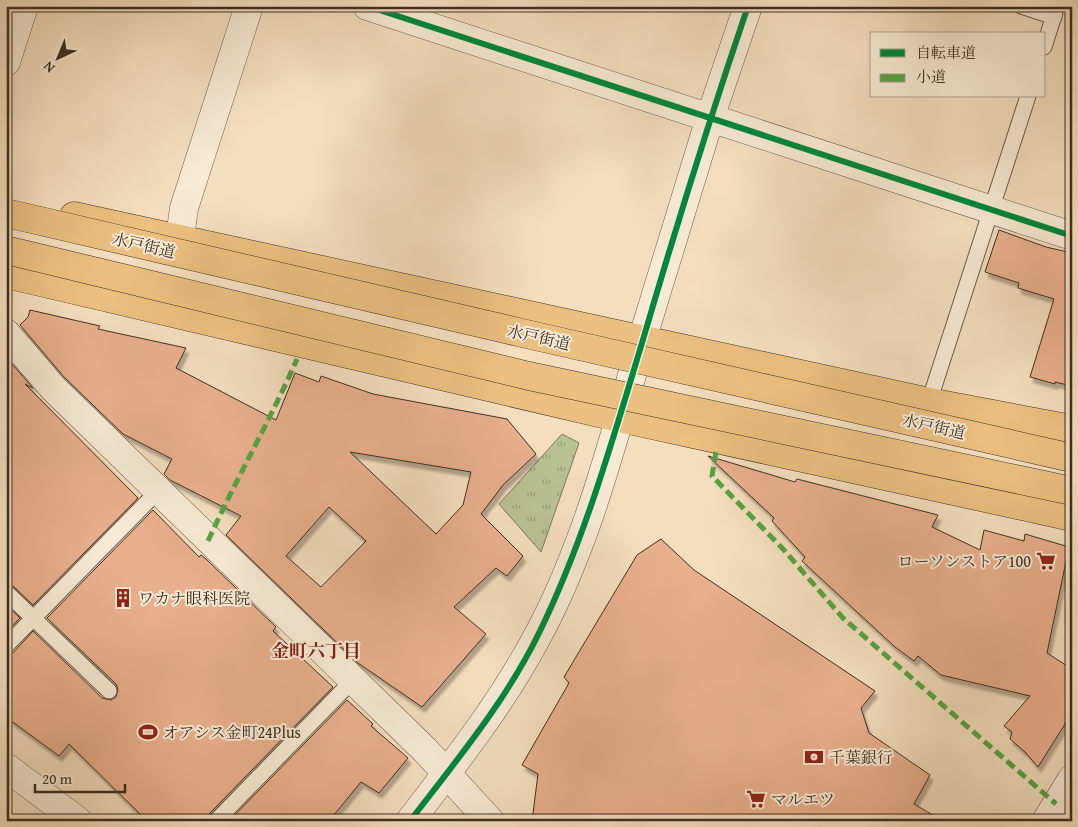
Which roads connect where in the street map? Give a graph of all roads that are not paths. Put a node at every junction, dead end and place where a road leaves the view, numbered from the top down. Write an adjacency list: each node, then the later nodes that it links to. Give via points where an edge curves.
1 (24, 6): 8 (street)
2 (249, 6): 15 (street, via 184,208)
3 (367, 6): 10 (street)
4 (748, 6): 10 (street)
5 (1021, 6): 6 (lane)
6 (1056, 12): 7 (lane)
7 (1046, 41)
8 (6, 62)
9 (1027, 98): 12 (lane)
10 (710, 118): 12 (street); 19 (street)
11 (6, 202): 15 (highway, 水戸街道)
12 (992, 210): 14 (street); 20 (lane)
13 (6, 213): 23 (highway, 水戸街道, bridge)
14 (1072, 236)
15 (180, 237): 19 (highway, 水戸街道)
16 (6, 250): 24 (highway, bridge, via 529,376)
17 (6, 274): 21 (highway)
18 (6, 333): 25 (street, via 53,388)
19 (642, 340): 20 (highway, 水戸街道); 21 (street)
20 (929, 402): 22 (highway, 水戸街道)
21 (620, 418): 26 (highway); 33 (street, via 575,552 538,635 481,727)
22 (1072, 429)
23 (1072, 458)
24 (1072, 491)
25 (157, 492): 28 (lane); 30 (street)
26 (1072, 517)
27 (6, 592): 28 (lane)
28 (33, 618): 29 (lane); 31 (lane)
29 (6, 646)
30 (353, 680): 33 (street); 36 (lane)
31 (108, 691)
32 (6, 767): 35 (street)
33 (447, 773): 37 (street); 38 (street)
34 (1072, 779): 39 (street)
35 (78, 821)
36 (216, 821)
37 (410, 821)
38 (490, 821)
39 (1046, 821)

